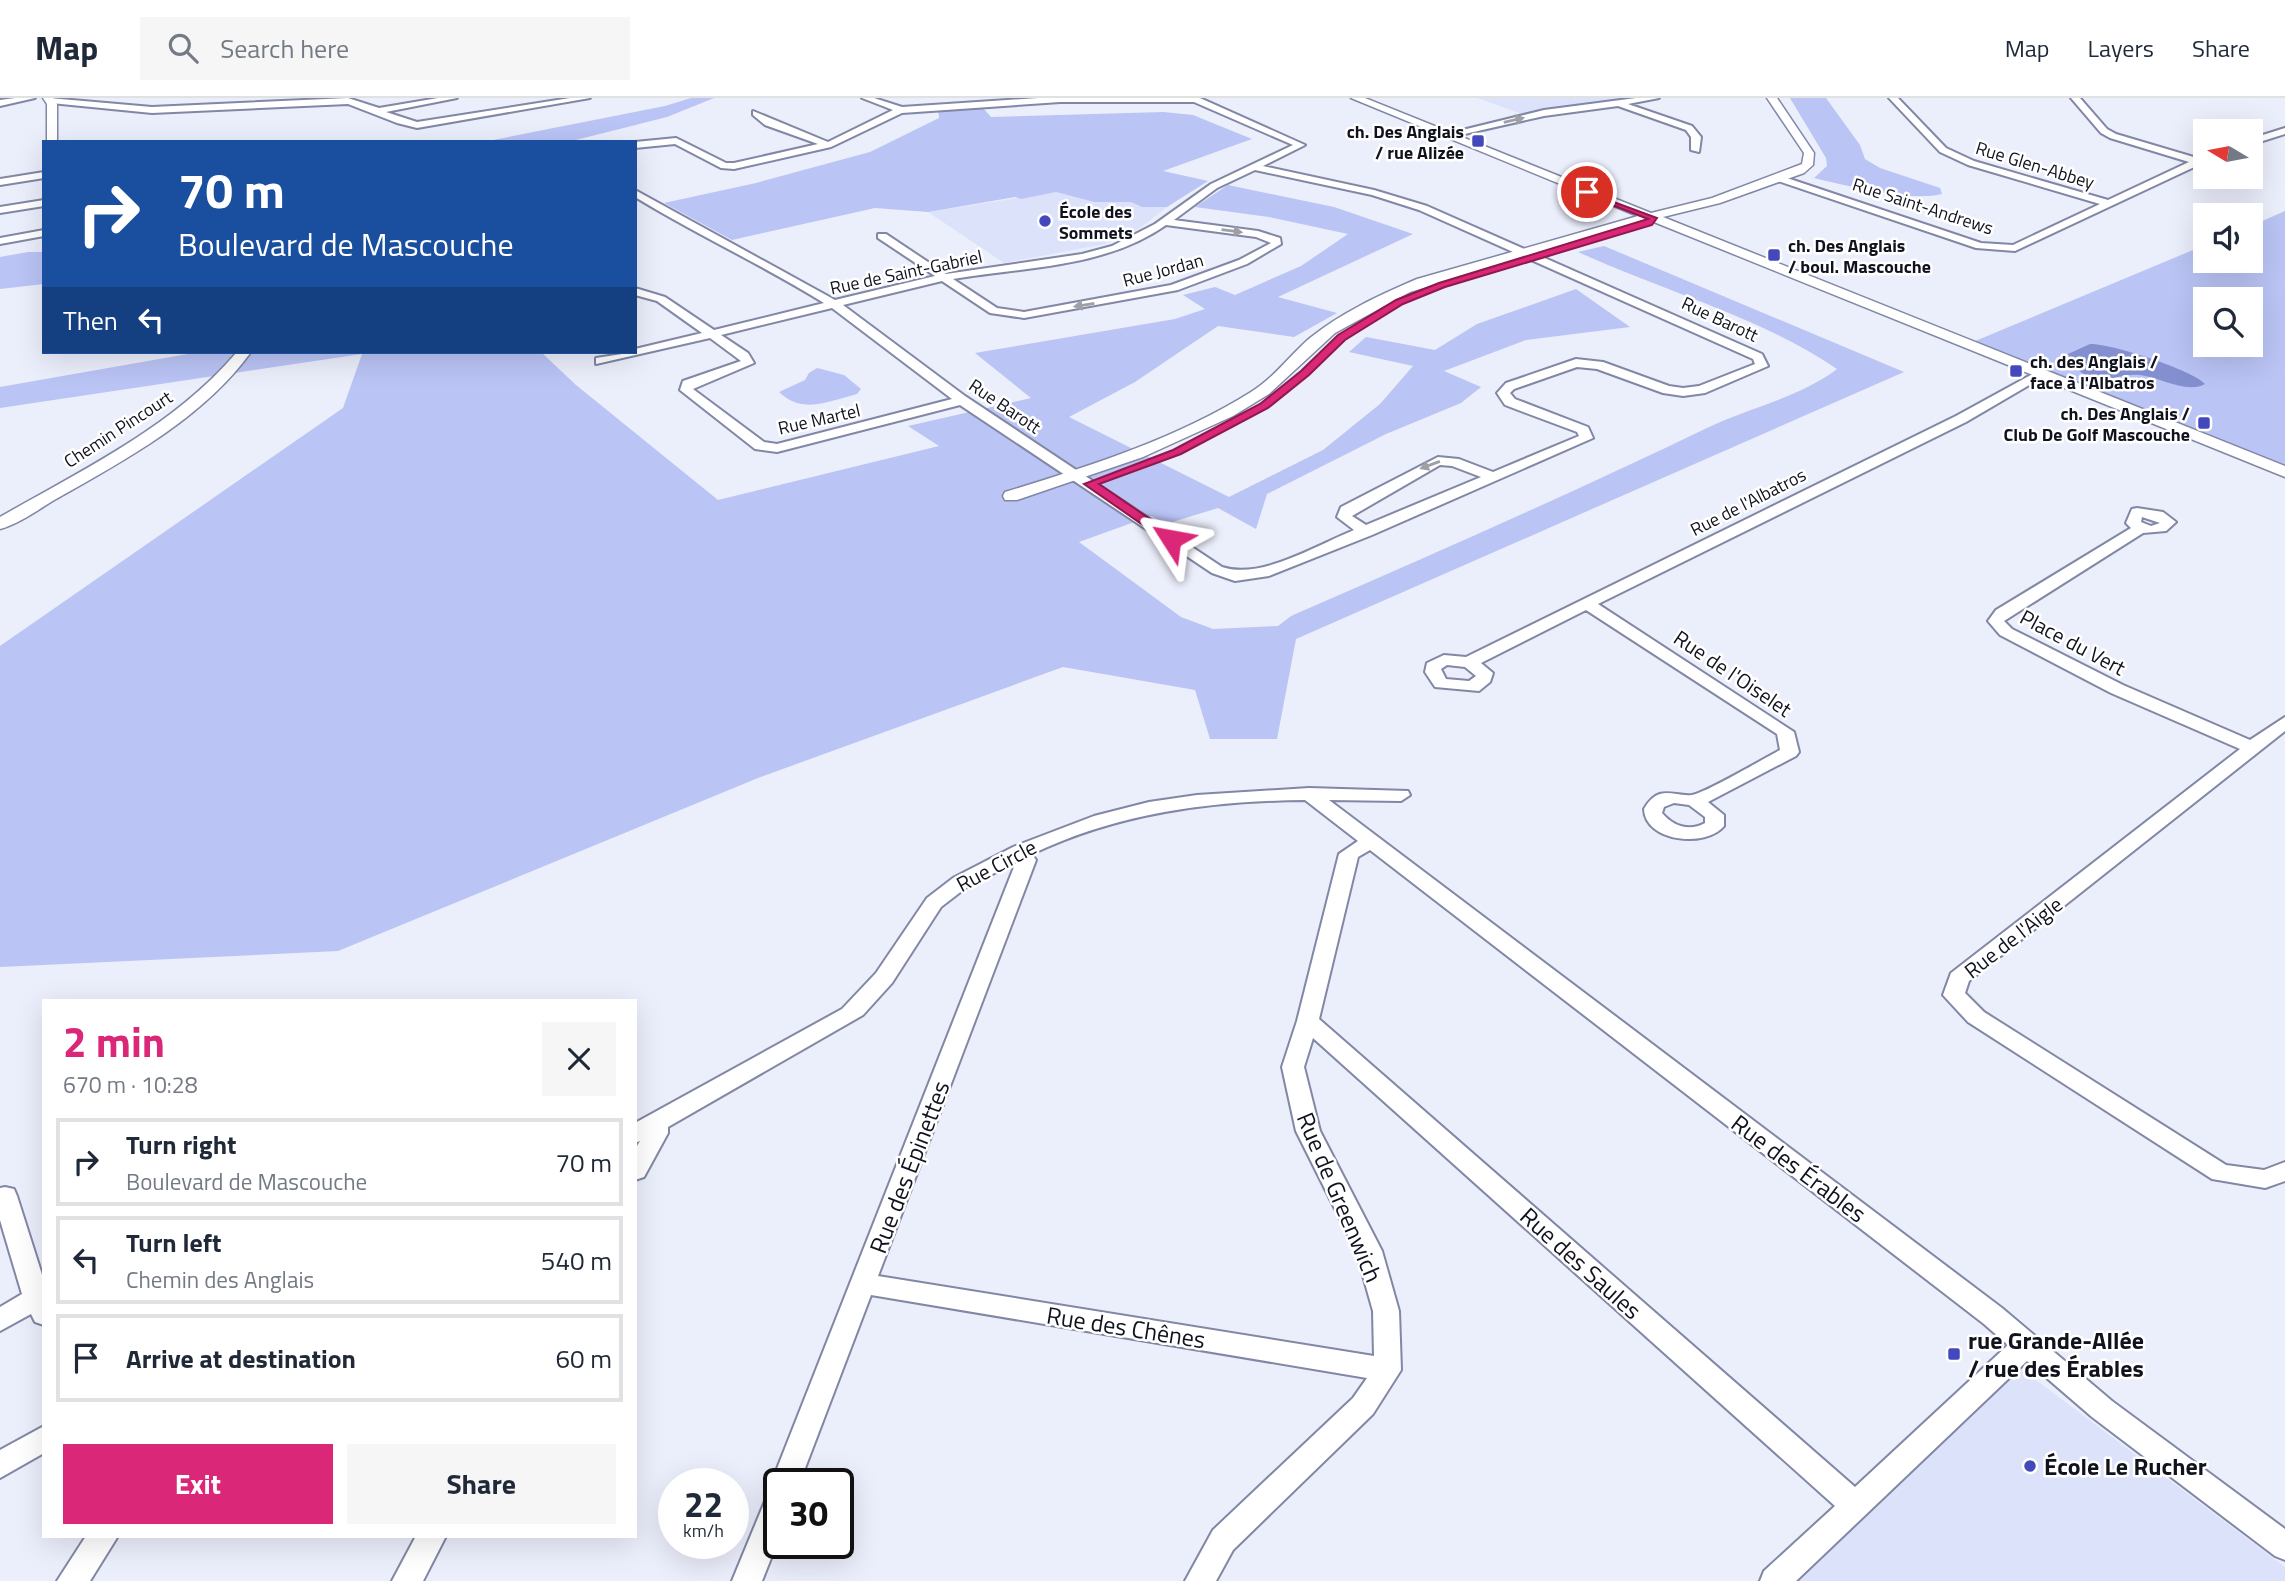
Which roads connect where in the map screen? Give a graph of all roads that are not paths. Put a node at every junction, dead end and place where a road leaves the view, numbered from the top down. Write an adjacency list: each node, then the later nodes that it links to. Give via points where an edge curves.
1 (31, 98): 12 (street)
2 (453, 98): 14 (street)
3 (586, 98): 14 (street, via 417,125 402,124)
4 (866, 98): 15 (street)
5 (1091, 98): 15 (street, Rue de Saint-Gabriel); 26 (street, Rue de Saint-Gabriel, via 1195,99 1300,145)
6 (1356, 98): 18 (street)
7 (1655, 98): 13 (street)
8 (1772, 98): 28 (street, via 1806,146 1809,159 1800,171)
9 (1893, 98): 32 (street, Rue Glen-Abbey, via 1943,150 1971,163)
10 (2075, 98): 24 (street, via 2113,136)
11 (50, 99): 14 (street, via 148,110 313,99); 20 (street)
12 (0, 103)
13 (1614, 103): 18 (street, one-way to 13); 23 (street, via 1689,128 1696,137)
14 (382, 110)
15 (901, 110): 22 (street, Rue de Saint-Gabriel)
16 (757, 113): 22 (street, via 768,123)
17 (2285, 131): 19 (street)
18 (1447, 135): 34 (street)
19 (2263, 138)
20 (52, 140)
21 (637, 145): 22 (street, Rue de Saint-Gabriel, via 676,141 724,166)
22 (828, 145)
23 (1696, 150)
24 (2193, 158)
25 (2193, 163): 32 (street, Rue Saint-Andrews)
26 (1253, 167): 35 (street, Rue de Saint-Gabriel, via 1214,186); 39 (street, Rue Barott, via 1404,201)
27 (42, 175): 29 (street)
28 (1781, 179): 32 (street, Rue Saint-Andrews, via 1980,246 1999,248 2022,246); 34 (street)
29 (0, 182)
30 (637, 194): 42 (street, Rue Barott)
31 (42, 203): 33 (street)
32 (2107, 204)
33 (0, 210)
34 (1653, 218): 39 (street); 48 (street)
35 (1164, 222): 40 (street, Rue de Saint-Gabriel, via 1138,239 1102,252); 40 (street, Rue Jordan, one-way to 40, via 1258,234 1276,244 1174,288 1024,315 994,311)
36 (42, 233): 38 (street)
37 (882, 236): 40 (street)
38 (0, 241)
39 (1533, 255): 51 (street, Rue Barott, via 1758,357 1762,366 1701,390 1683,392 1589,363 1559,368 1510,386 1503,393 1510,402 1583,430 1586,438); 52 (street, via 1393,305 1343,337 1264,406 1212,435 1146,465); 52 (street, via 1422,282 1367,306 1325,334 1261,393 1173,441)
40 (947, 279): 42 (street, Rue de Saint-Gabriel)
41 (639, 293): 43 (street, Rue Martel, via 661,299)
42 (835, 305): 43 (street, Rue de Saint-Gabriel); 49 (street, Rue Barott)
43 (712, 334): 44 (street, Rue de Saint-Gabriel); 49 (street, Rue Martel, via 748,363 687,384 686,390 760,446 796,445)
44 (637, 352)
45 (242, 354): 54 (street, Chemin Pincourt, via 208,391 164,424)
46 (629, 354): 47 (street, Rue de Saint-Gabriel)
47 (600, 361)
48 (2042, 374): 50 (street); 57 (street, Rue de l'Albatros, via 1961,419)
49 (962, 400): 52 (street, Rue Barott)
50 (2285, 472)
51 (1494, 477): 56 (street, Rue Barott); 56 (street, one-way to 56, via 1454,462 1429,463 1346,510 1344,516)
52 (1084, 479): 53 (street); 56 (street, Rue Barott, via 1217,570 1235,576 1264,573)
53 (1018, 500)
54 (0, 524)
55 (2141, 528): 60 (street, Place du Vert, via 1996,621 2006,632 2117,689)
56 (1367, 532)
57 (1587, 604): 58 (street, Rue de l'Albatros); 63 (street, Rue de l'Oiselet, via 1785,732 1790,752)
58 (1469, 662)
59 (2285, 722): 60 (street, Rue de l'Aigle)
60 (2253, 748): 69 (street, Rue de l'Aigle, via 1959,978 1954,995 1976,1017 2221,1173 2265,1179)
61 (1309, 794): 62 (street, Rue Circle); 64 (street, Rue des Érables); 65 (street, Rue Circle, via 1263,793 1133,809 1077,825)
62 (1401, 795)
63 (1696, 801)
64 (1369, 842): 66 (street, Rue de Greenwich, via 1349,855); 74 (street, Rue des Érables)
65 (1020, 851): 67 (street, Rue Circle, via 943,894 881,984 860,1006); 71 (street, Rue des Épinettes, via 1026,860)
66 (1308, 1021): 75 (street, Rue de Greenwich, via 1293,1067 1296,1093 1308,1131 1368,1251 1386,1311); 79 (street, Rue des Saules)
67 (646, 1128): 68 (street, via 656,1133)
68 (637, 1167)
69 (2285, 1171)
70 (5, 1196): 72 (street)
71 (864, 1283): 75 (street, Rue des Chênes); 78 (street, Rue des Épinettes)
72 (40, 1306): 73 (street)
73 (0, 1320)
74 (2026, 1345): 79 (street); 83 (street, Rue des Érables, via 2102,1409)
75 (1388, 1370): 87 (street, via 1363,1406 1223,1540)
76 (42, 1439): 77 (street)
77 (0, 1465)
78 (792, 1468)
79 (1855, 1505): 88 (street)
80 (103, 1538): 84 (street)
81 (431, 1538): 85 (street)
82 (763, 1541): 86 (street)
83 (2285, 1546)
84 (72, 1581)
85 (407, 1581)
86 (747, 1581)
87 (1200, 1581)
88 (1775, 1581)

